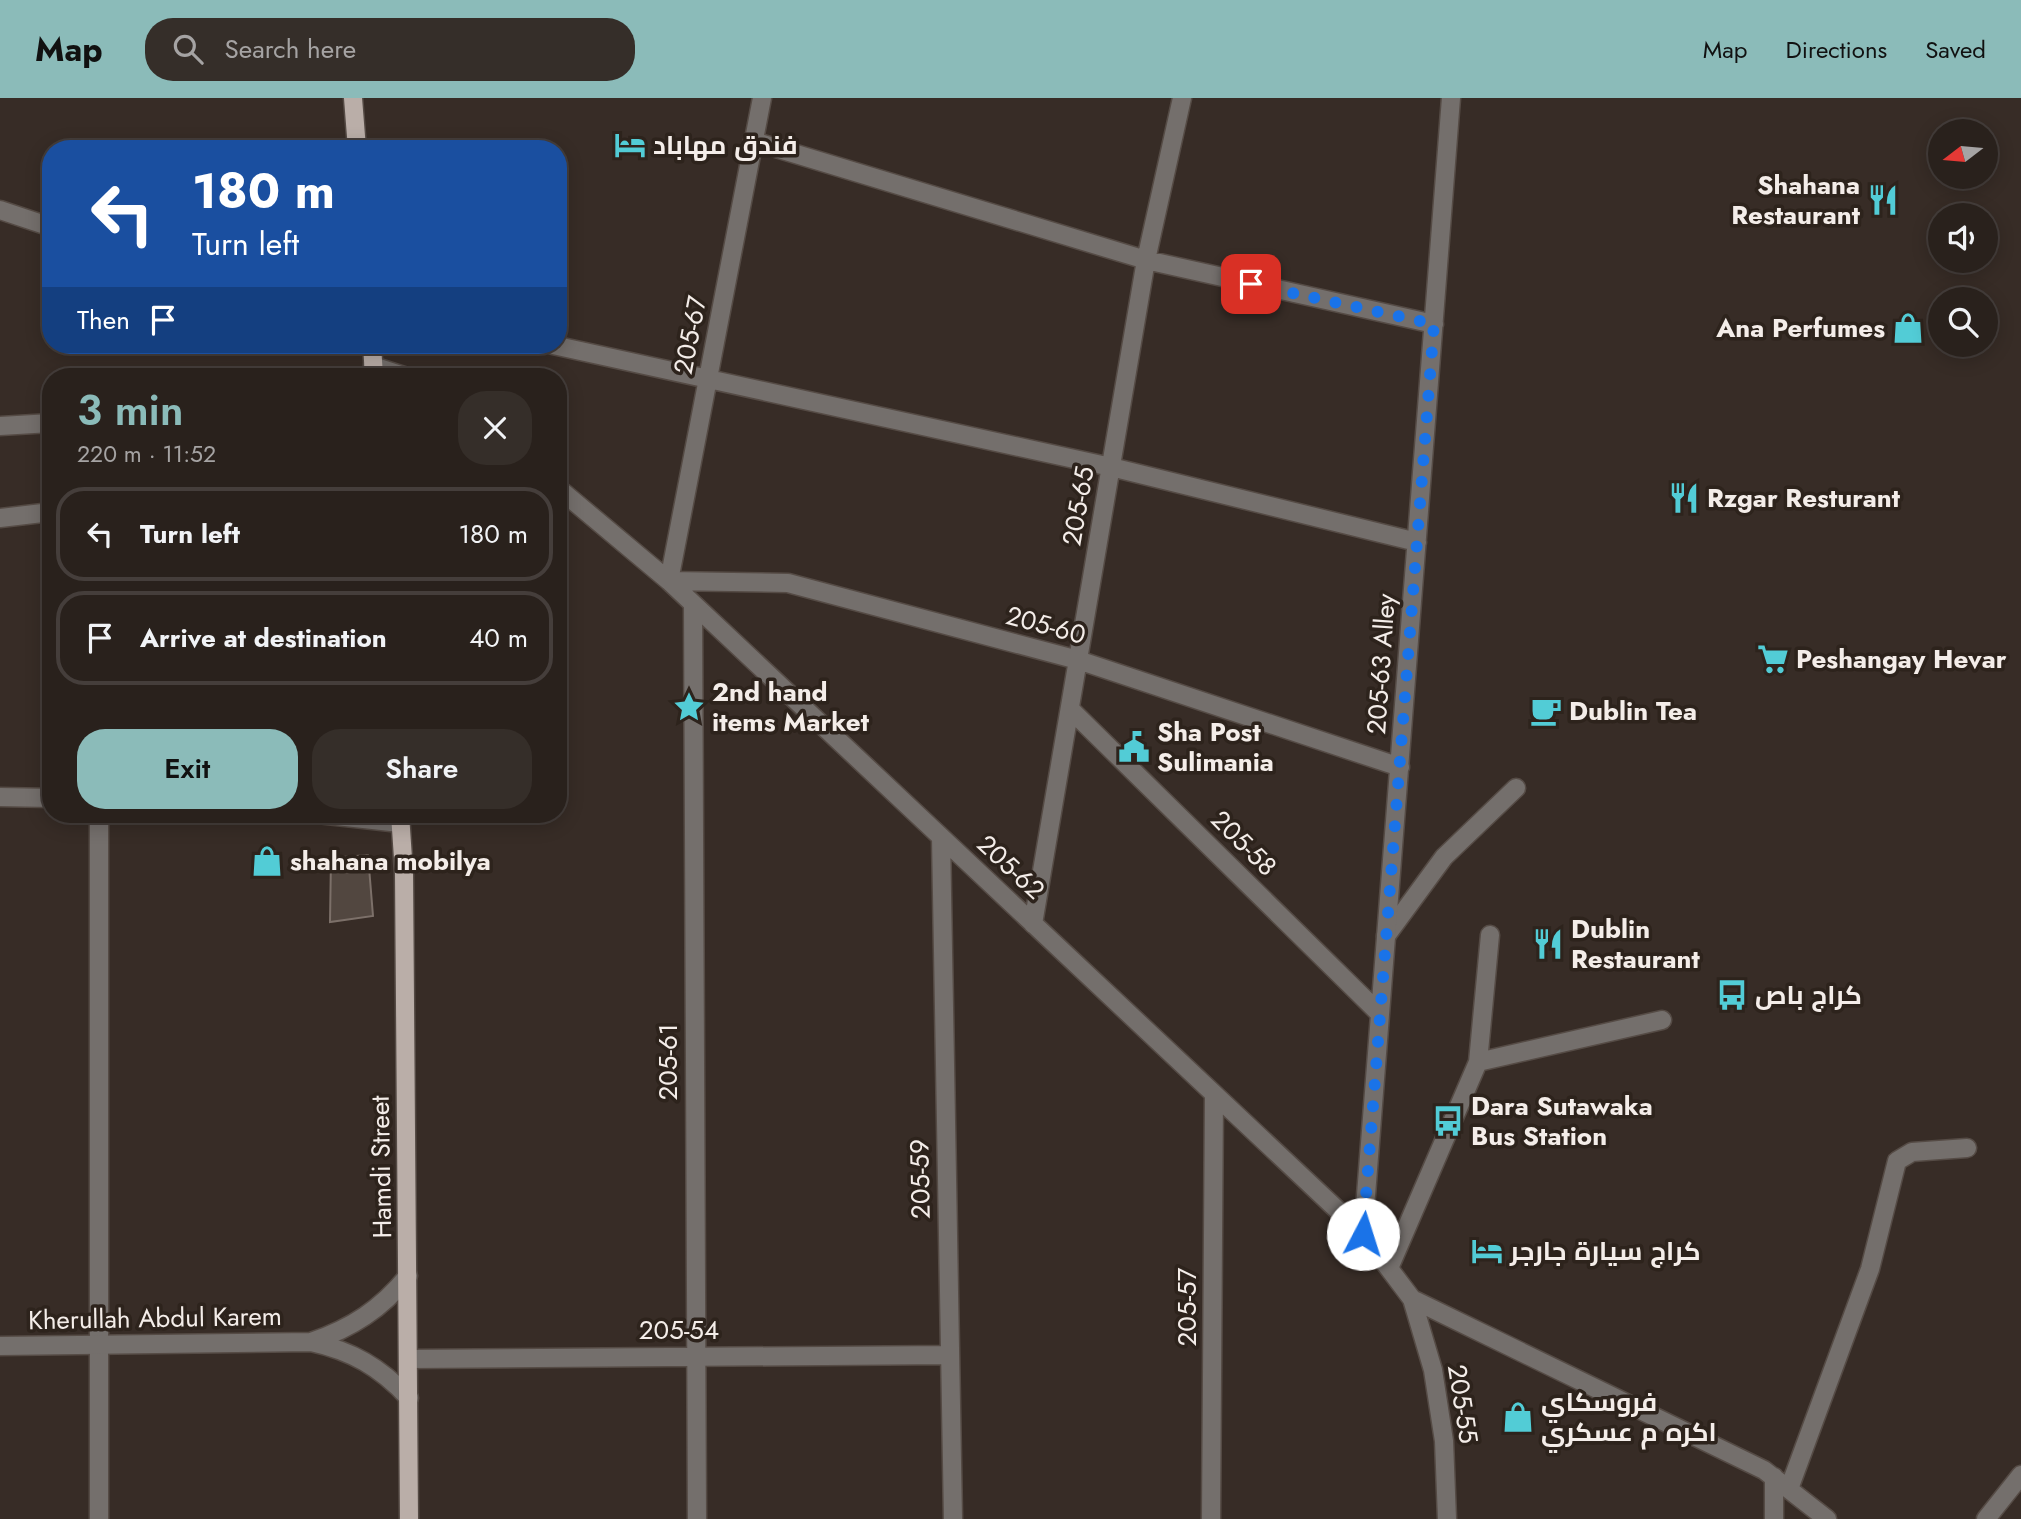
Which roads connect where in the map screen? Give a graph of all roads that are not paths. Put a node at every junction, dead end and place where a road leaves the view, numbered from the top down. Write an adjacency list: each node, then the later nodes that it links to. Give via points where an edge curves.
1 (353, 98): 5 (main road)
2 (762, 98): 6 (street, 205-67)
3 (1182, 98): 9 (street, 205-65)
4 (1451, 98): 10 (street, 205-63 Alley)
5 (356, 140)
6 (753, 141): 9 (street); 12 (street, 205-67)
7 (0, 210): 8 (street)
8 (42, 224)
9 (1146, 260): 10 (street); 15 (street, 205-65)
10 (1434, 324): 19 (street, 205-63 Alley)
11 (567, 348): 12 (street)
12 (708, 380): 15 (street); 20 (street, 205-67)
13 (1, 423): 14 (street)
14 (42, 424)
15 (1111, 467): 19 (street); 22 (street, 205-65)
16 (567, 496): 20 (street, 205-62)
17 (42, 513): 18 (street)
18 (0, 518)
19 (1417, 542): 24 (street, 205-63 Alley)
20 (669, 581): 21 (street, 205-62); 22 (street, 205-60, via 788,583)
21 (693, 604): 30 (street, 205-62); 47 (street, 205-61)
22 (1078, 660): 23 (street, 205-65); 24 (street, 205-60)
23 (1070, 709): 31 (street, 205-65); 34 (street, 205-58)
24 (1399, 767): 33 (street, 205-63 Alley)
25 (1516, 788): 33 (street, via 1444,858)
26 (0, 797): 27 (street)
27 (42, 798)
28 (99, 823): 44 (street)
29 (400, 823): 41 (main road, Hamdi Street)
30 (941, 837): 31 (street, 205-62); 46 (street, 205-59)
31 (1033, 924): 37 (street, 205-62)
32 (1490, 935): 36 (street)
33 (1386, 936): 34 (street, 205-63 Alley)
34 (1380, 1014): 39 (street, 205-63 Alley)
35 (1662, 1020): 36 (street)
36 (1478, 1062): 40 (street)
37 (1214, 1095): 39 (street, 205-62); 57 (street, 205-57)
38 (1967, 1148): 52 (street, via 1912,1152 1897,1161 1870,1269)
39 (1363, 1234): 40 (street, 205-62)
40 (1390, 1266): 42 (street, 205-62)
41 (408, 1276): 43 (street, via 366,1318); 48 (main road, Hamdi Street)
42 (1412, 1299): 51 (street); 58 (street, 205-55, via 1435,1382 1444,1441)
43 (311, 1342): 44 (street, Kherullah Abdul Karem); 49 (street, via 366,1360)
44 (98, 1345): 45 (street, Kherullah Abdul Karem); 53 (street)
45 (0, 1346)
46 (948, 1355): 47 (street, 205-54); 56 (street, 205-59)
47 (695, 1356): 48 (street, 205-54); 55 (street, 205-61)
48 (409, 1359): 49 (main road, Hamdi Street)
49 (409, 1398): 54 (main road, Hamdi Street)
50 (2021, 1475): 61 (street)
51 (1774, 1478): 52 (street); 59 (street)
52 (1789, 1489): 60 (street)
53 (99, 1519)
54 (409, 1519)
55 (696, 1519)
56 (953, 1519)
57 (1211, 1519)
58 (1447, 1519)
59 (1774, 1519)
60 (1827, 1519)
61 (1986, 1519)

